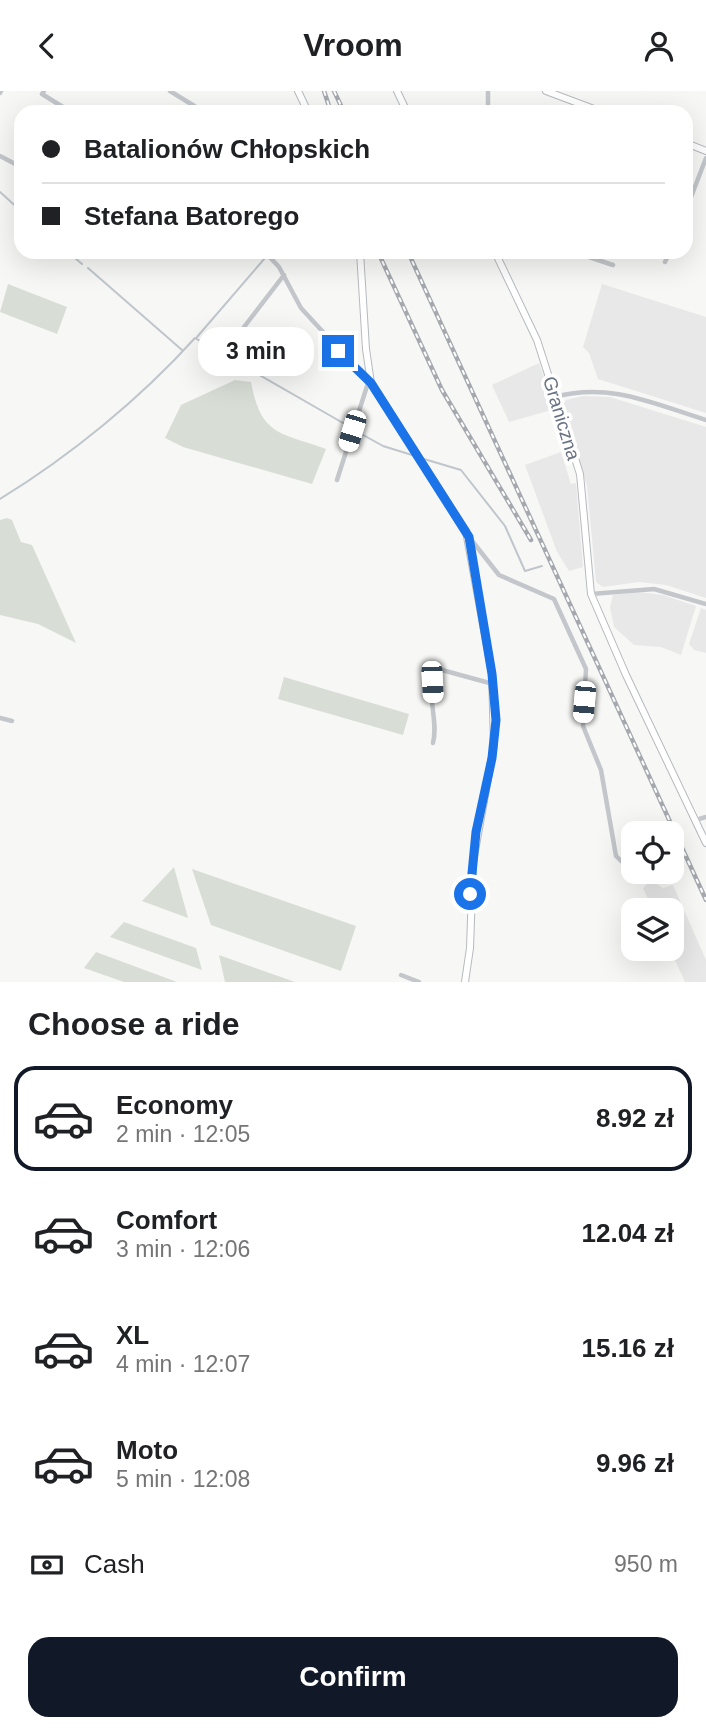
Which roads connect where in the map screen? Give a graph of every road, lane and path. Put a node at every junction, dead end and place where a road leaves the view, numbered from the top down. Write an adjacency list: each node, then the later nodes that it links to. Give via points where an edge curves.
1 (44, 91): 4 (street, via 42,94)
2 (170, 91): 5 (street)
3 (546, 91): 6 (street)
4 (60, 105)
5 (193, 105)
6 (583, 105)
7 (706, 158): 8 (street)
8 (693, 186)
9 (271, 259): 16 (street)
10 (360, 259): 18 (street)
11 (498, 259): 21 (street, Graniczna, via 537,340)
12 (595, 259): 15 (street)
13 (666, 259): 14 (street)
14 (665, 262)
15 (613, 265)
16 (284, 275): 17 (street); 19 (street, via 301,308)
17 (244, 327)
18 (367, 363): 19 (street); 20 (street)
19 (357, 371): 20 (street)
20 (370, 383): 23 (street); 24 (street)
21 (555, 397): 22 (street, via 591,389 610,391); 27 (street, Graniczna, via 580,474)
22 (706, 420)
23 (337, 480)
24 (469, 537): 25 (street); 26 (street)
25 (484, 556): 26 (street); 36 (street, via 499,575 554,600 586,669 583,726 601,770 616,856)
26 (472, 559): 29 (street)
27 (592, 594): 28 (street, via 654,589); 34 (street, Graniczna)
28 (706, 604)
29 (494, 684): 32 (street, via 435,672 437,726); 39 (street, via 494,745 472,862)
30 (0, 718): 31 (street)
31 (12, 721)
32 (433, 743)
33 (706, 817): 34 (street)
34 (696, 820): 35 (street, Graniczna)
35 (706, 843)
36 (621, 861)
37 (401, 975): 38 (street)
38 (419, 982)
39 (466, 982)

